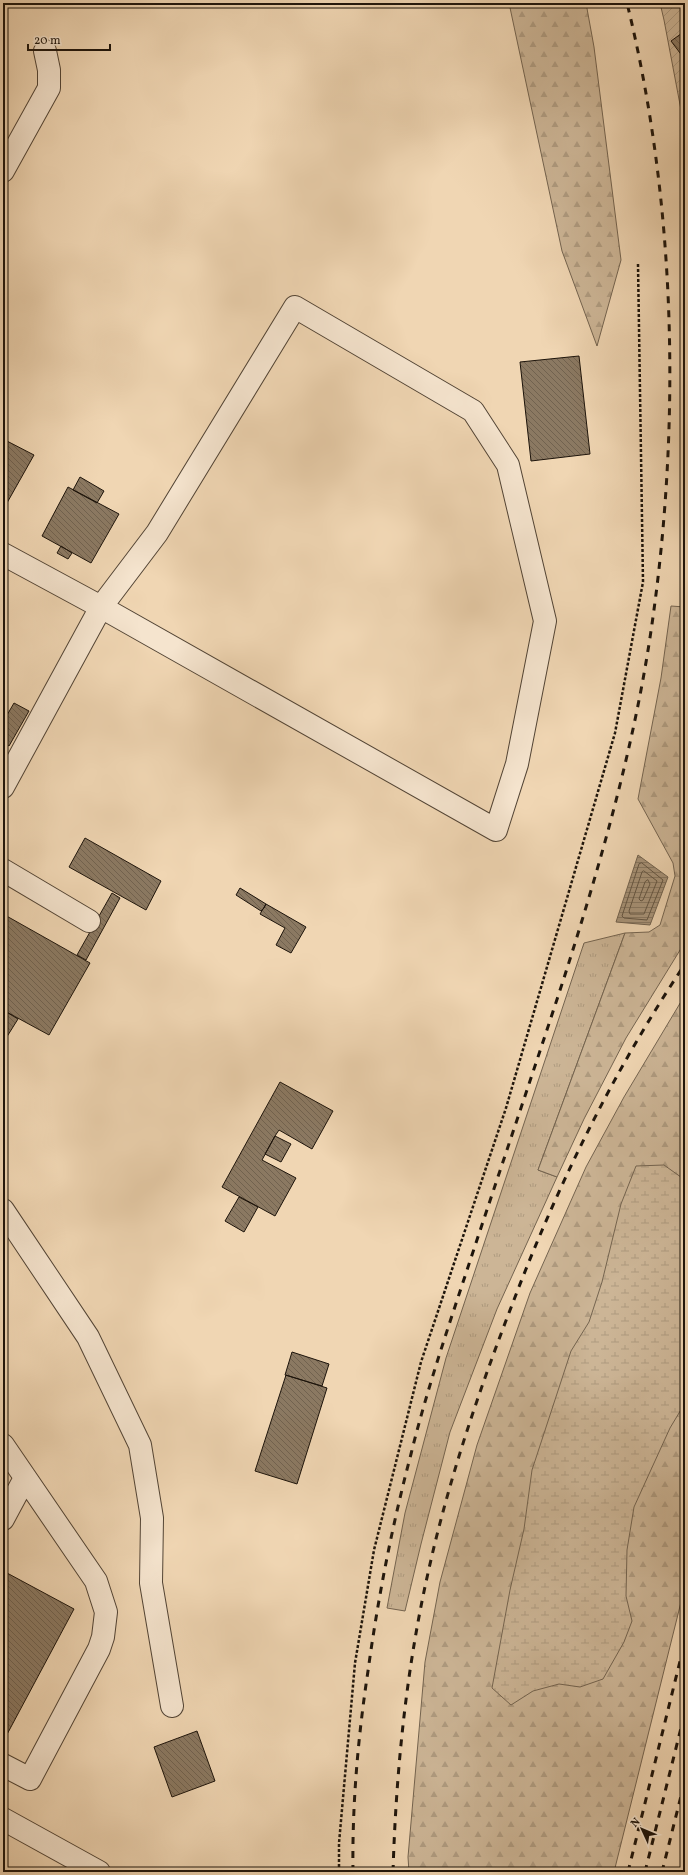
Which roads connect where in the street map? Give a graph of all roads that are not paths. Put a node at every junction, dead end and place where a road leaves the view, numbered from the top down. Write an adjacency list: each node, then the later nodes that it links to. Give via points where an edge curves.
1 (45, 51): 2 (lane, via 50,70 49,88)
2 (3, 171)
3 (3, 554): 4 (lane)
4 (101, 607): 4 (lane, via 158,533 295,307 473,411 508,465 545,621 517,764 496,830); 5 (lane)
5 (3, 787)
6 (3, 870): 7 (lane)
7 (89, 921)
8 (3, 1210): 12 (lane, via 88,1337 140,1445 152,1518 151,1583)
9 (3, 1445): 10 (lane)
10 (25, 1478): 11 (lane); 13 (lane, via 96,1581 106,1612 99,1649 30,1779)
11 (3, 1519)
12 (172, 1706)
13 (3, 1765)
14 (3, 1819): 15 (lane)
15 (99, 1872)

